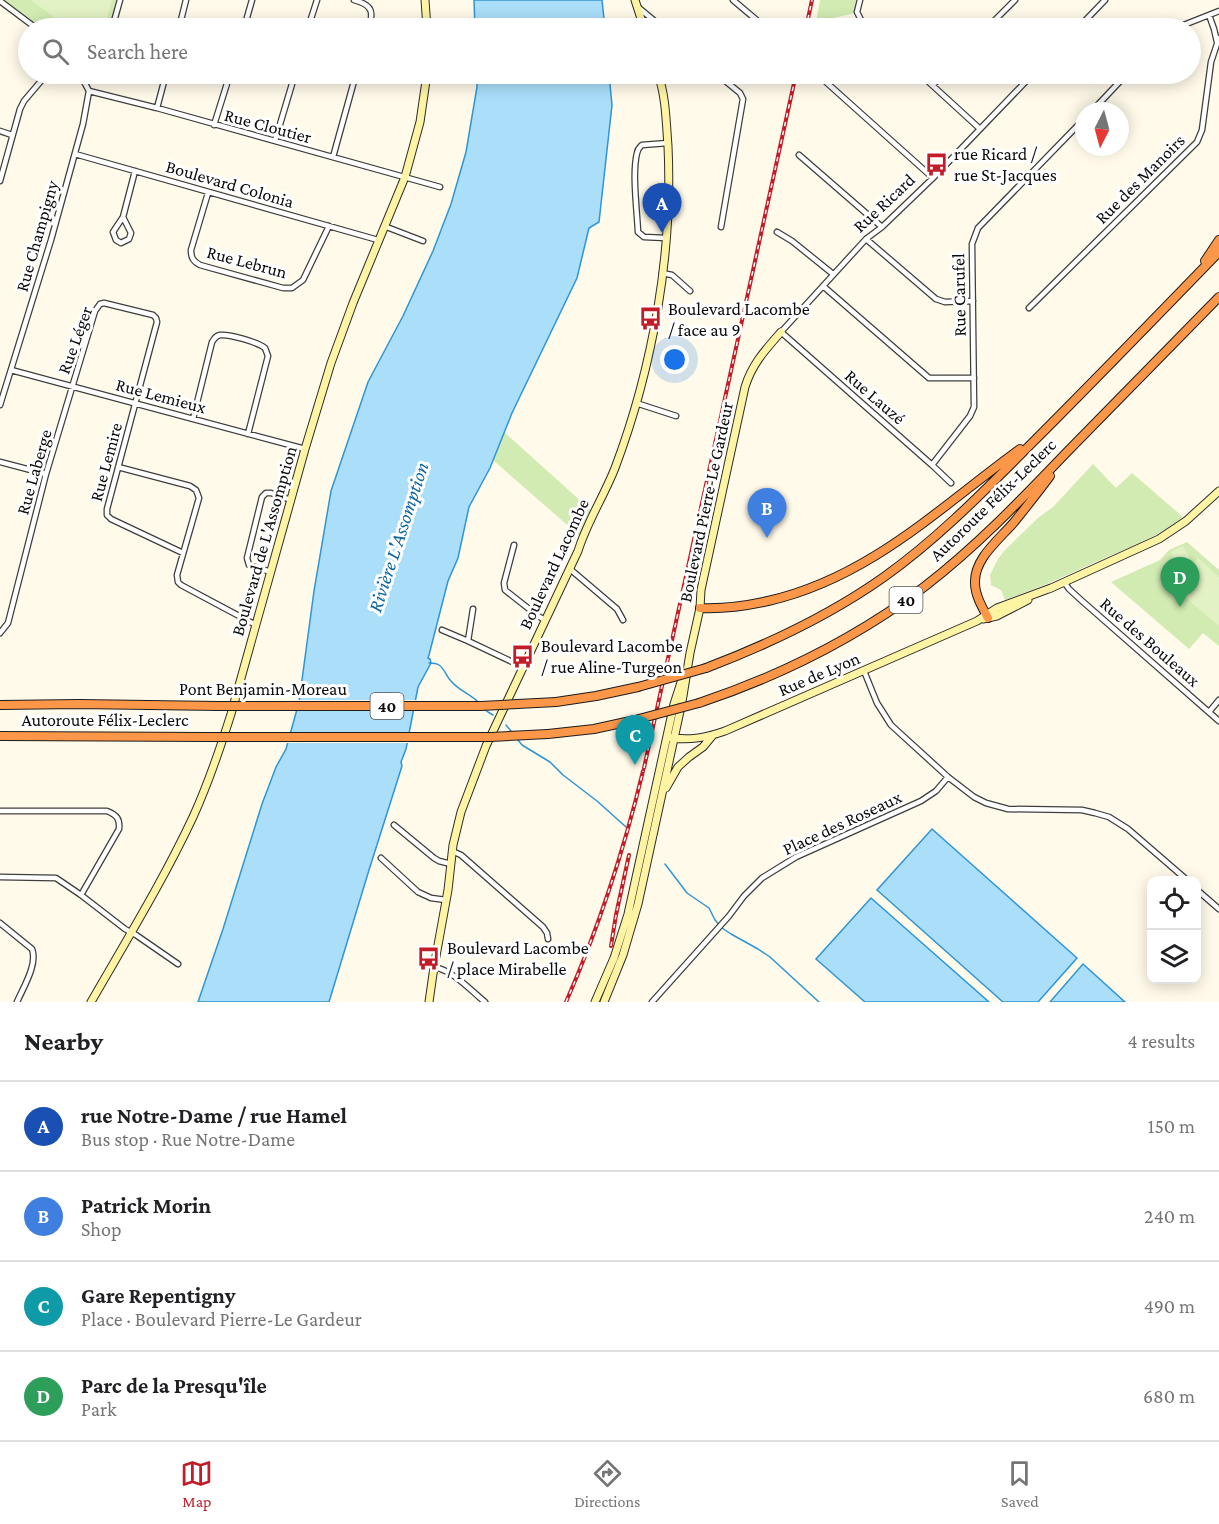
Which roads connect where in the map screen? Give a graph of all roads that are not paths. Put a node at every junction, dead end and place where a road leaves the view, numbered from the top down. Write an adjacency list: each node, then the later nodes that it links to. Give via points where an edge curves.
1 (120, 0): 16 (street)
2 (186, 0): 17 (street)
3 (252, 0): 18 (street)
4 (317, 0): 19 (street)
5 (354, 0): 20 (street, via 369,8)
6 (425, 0): 21 (street)
7 (733, 0): 24 (street)
8 (860, 0): 25 (street, via 856,12)
9 (1015, 0): 26 (street)
10 (1106, 0): 27 (street)
11 (0, 2): 15 (street)
12 (636, 3): 22 (street); 23 (street)
13 (1219, 11): 14 (street)
14 (1209, 15): 28 (street); 29 (street, Rue des Manoirs)
15 (22, 18)
16 (115, 18)
17 (181, 18)
18 (246, 18)
19 (311, 18)
20 (372, 18)
21 (426, 18)
22 (641, 18)
23 (652, 18)
24 (754, 18)
25 (860, 18)
26 (997, 18)
27 (1088, 18)
28 (1201, 18)
29 (1218, 40): 81 (street, Rue des Manoirs, via 1197,142)
30 (38, 84): 50 (street, via 24,101)
31 (85, 84): 43 (street)
32 (163, 84): 45 (street)
33 (227, 84): 46 (street)
34 (292, 84): 51 (street)
35 (353, 84): 55 (street)
36 (426, 84): 57 (street, Boulevard de L'Assomption)
37 (662, 84): 52 (street, Boulevard Lacombe)
38 (729, 84): 65 (street, via 743,99)
39 (828, 84): 58 (street)
40 (1023, 84): 47 (street, Rue Ricard)
41 (1116, 84): 44 (street)
42 (933, 85): 47 (street)
43 (89, 92): 45 (street, Rue Cloutier); 53 (street, Rue Champigny)
44 (1100, 102)
45 (157, 108): 46 (street, Rue Cloutier)
46 (214, 125): 51 (street, Rue Cloutier)
47 (979, 128): 58 (street, Rue Ricard)
48 (1075, 128): 80 (street, Rue Carufel, via 978,228 972,244)
49 (0, 131): 50 (street)
50 (12, 135): 59 (street)
51 (275, 141): 55 (street, Rue Cloutier)
52 (668, 142): 68 (street, Boulevard Lacombe); 68 (street, via 639,147 636,176 638,232 644,237)
53 (75, 154): 56 (street, Boulevard Colonia); 84 (street, Rue Champigny)
54 (799, 155): 66 (street)
55 (333, 157): 57 (street, Rue Cloutier)
56 (135, 171): 61 (street, Boulevard Colonia); 62 (street)
57 (405, 177): 60 (street, Rue Cloutier); 64 (street, Boulevard de L'Assomption)
58 (933, 178): 66 (street, Rue Ricard)
59 (0, 181)
60 (440, 187)
61 (208, 193): 63 (street, Boulevard Colonia); 63 (street, Rue Lebrun, via 191,250 194,262 272,285 292,288 303,280)
62 (123, 217): 62 (street, via 113,232 121,243 131,233)
63 (329, 226): 70 (street, Boulevard Colonia)
64 (384, 226): 70 (street, Boulevard de L'Assomption); 72 (street)
65 (721, 227)
66 (882, 228): 69 (street, Rue Ricard)
67 (777, 232): 75 (street)
68 (666, 238): 74 (street, Boulevard Lacombe)
69 (866, 239): 75 (street, Rue Ricard); 80 (street, via 936,299)
70 (378, 240): 95 (street, Boulevard de L'Assomption, via 331,363)
71 (1219, 240): 76 (highway)
72 (423, 241)
73 (1219, 252): 76 (highway, Autoroute Félix-Leclerc / 40)
74 (662, 273): 78 (street, via 672,275); 87 (street, Boulevard Lacombe, via 652,346)
75 (833, 274): 77 (street, Rue Ricard)
76 (1195, 277): 92 (highway, Autoroute Félix-Leclerc / 40)
77 (823, 286): 82 (street, Rue Ricard); 85 (street, via 929,378)
78 (690, 291)
79 (1219, 299): 94 (highway, Autoroute Félix-Leclerc / 40)
80 (973, 301): 85 (street, Rue Carufel)
81 (1029, 308)
82 (781, 332): 83 (street, Rue Ricard); 97 (street, Rue Lauzé)
83 (758, 359): 108 (street, Boulevard Pierre-Le Gardeur, via 743,394)
84 (11, 370): 86 (street, Rue Lemieux); 89 (street, Rue Champigny)
85 (975, 378): 97 (street, Rue Carufel, via 970,416)
86 (72, 386): 88 (street, Rue Lemieux); 88 (street, Rue Léger, via 100,304 147,313 157,322); 99 (street, Rue Laberge)
87 (636, 403): 90 (street); 105 (street, Boulevard Lacombe, via 614,469)
88 (136, 404): 91 (street, Rue Lemieux); 98 (street, Rue Lemire)
89 (0, 405)
90 (676, 416)
91 (193, 419): 93 (street, Rue Lemieux); 93 (street, via 216,337 260,344 268,356)
92 (1042, 432): 108 (highway, via 906,535 851,571 777,599); 121 (highway, Autoroute Félix-Leclerc / 40, bridge, via 945,529 883,577 827,613 706,668 638,687)
93 (248, 434): 95 (street, Rue Lemieux)
94 (1076, 443): 110 (highway, via 981,562 975,585); 127 (highway, Autoroute Félix-Leclerc / 40, bridge, via 975,544 890,611 798,664 699,704 594,729 491,737)
95 (305, 449): 102 (street, Boulevard de L'Assomption)
96 (0, 462): 99 (street)
97 (932, 465): 100 (street, Rue Lauzé)
98 (118, 467): 104 (street, Rue Lemire, via 107,515); 104 (street, via 196,490 199,498)
99 (46, 474): 115 (street, Rue Laberge, via 8,623)
100 (951, 483)
101 (1219, 491): 107 (street, Rue de Lyon, via 1159,539)
102 (291, 500): 106 (street, Boulevard de L'Assomption); 106 (street, via 271,493 262,497 247,558 249,565)
103 (513, 545): 111 (street, via 505,590)
104 (183, 554): 113 (street, via 177,575 179,584)
105 (570, 569): 111 (street, Boulevard Lacombe); 112 (street, via 617,609)
106 (271, 572): 113 (street, Boulevard de L'Assomption)
107 (1064, 582): 110 (street, Rue de Lyon, via 1004,613); 124 (street, Rue des Bouleaux)
108 (700, 608): 128 (street, Boulevard Pierre-Le Gardeur, via 682,702)
109 (473, 609): 116 (street)
110 (987, 616): 118 (street, Rue de Lyon)
111 (545, 620): 117 (street, Boulevard Lacombe)
112 (623, 620)
113 (256, 625): 143 (street, Boulevard de L'Assomption, via 206,786 180,844)
114 (442, 630): 116 (street)
115 (0, 633)
116 (468, 641): 117 (street)
117 (523, 667): 133 (street, Boulevard Lacombe, via 475,772 459,816)
118 (864, 671): 126 (street, Rue de Lyon); 129 (street, via 887,721)
119 (0, 700): 122 (highway)
120 (1219, 700): 124 (street)
121 (556, 702): 122 (highway, Pont Benjamin-Moreau / 40, bridge, via 481,706)
122 (79, 704): 123 (highway, Autoroute Félix-Leclerc / 40)
123 (0, 705)
124 (1209, 712): 125 (street, Rue des Bouleaux)
125 (1219, 721)
126 (713, 735): 128 (street, Rue de Lyon, via 694,739); 130 (street, via 678,767)
127 (0, 737)
128 (670, 737): 130 (street, Boulevard Pierre-Le Gardeur); 151 (street, Boulevard Pierre-Le Gardeur, via 628,915)
129 (948, 777): 136 (street, via 974,797 994,806 1082,810 1109,817); 153 (street, Place des Roseaux, via 921,801 777,868 744,896)
130 (662, 796): 152 (street, Boulevard Pierre-Le Gardeur, via 633,922)
131 (0, 811): 139 (street, via 107,811 119,819 119,830)
132 (394, 825): 135 (street, via 434,858)
133 (452, 851): 135 (street, Boulevard Lacombe); 144 (street, via 543,927)
134 (381, 858): 140 (street, via 418,892)
135 (451, 864): 140 (street, Boulevard Lacombe)
136 (1182, 876)
137 (0, 877): 139 (street, via 56,878)
138 (1201, 893): 141 (street)
139 (81, 895): 143 (street)
140 (446, 900): 146 (street, Boulevard Lacombe)
141 (1219, 909)
142 (0, 923): 148 (street, via 35,955)
143 (130, 932): 145 (street); 149 (street, Boulevard de L'Assomption)
144 (548, 939)
145 (178, 964)
146 (434, 967): 147 (street, Boulevard Lacombe); 150 (street, via 454,975)
147 (431, 1001)
148 (17, 1002)
149 (91, 1002)
150 (485, 1002)
151 (596, 1002)
152 (604, 1002)
153 (652, 1002)

